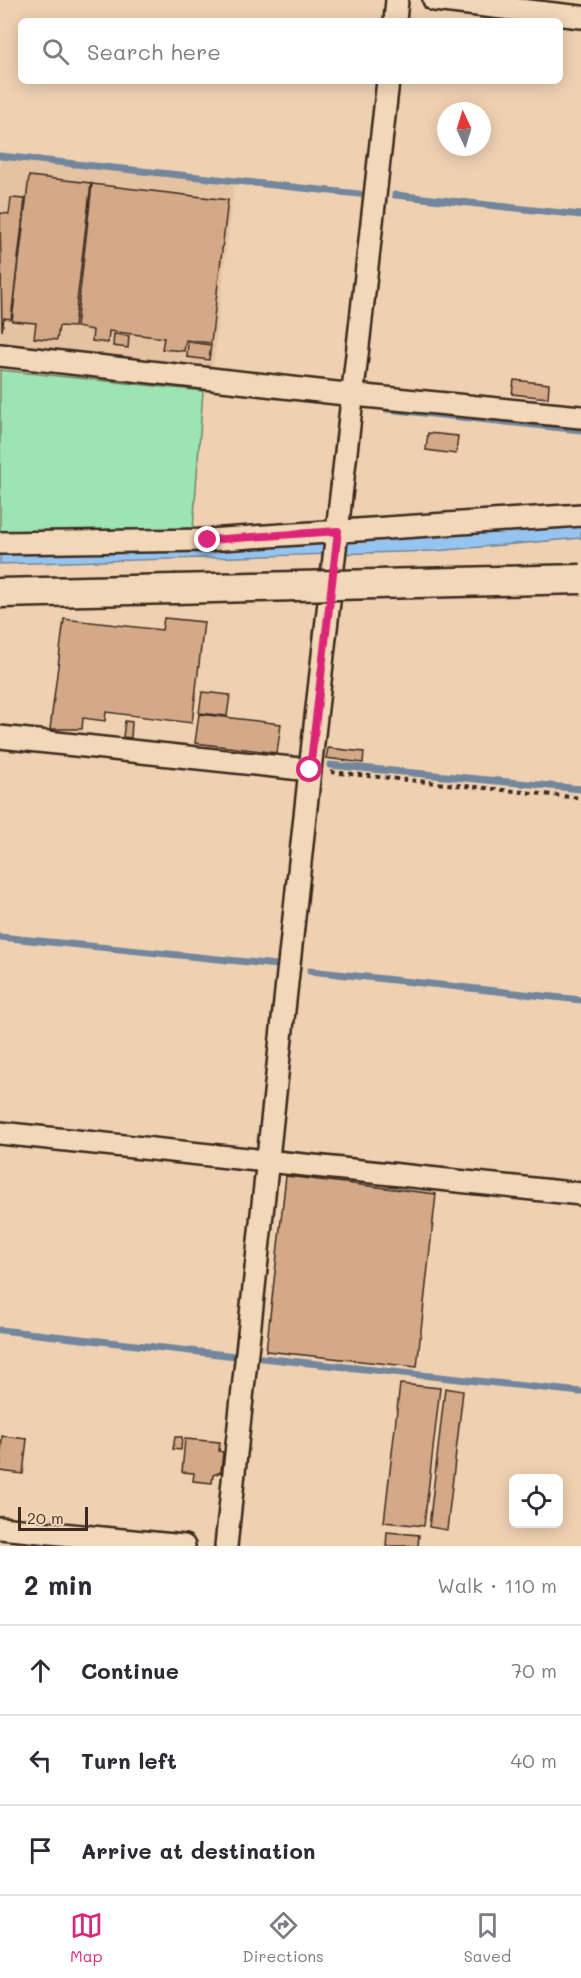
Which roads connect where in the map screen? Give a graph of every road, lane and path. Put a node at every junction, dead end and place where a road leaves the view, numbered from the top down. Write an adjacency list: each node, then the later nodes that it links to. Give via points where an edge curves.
1 (397, 0): 4 (street)
2 (434, 0): 3 (street)
3 (581, 17)
4 (395, 18)
5 (388, 84): 7 (street)
6 (0, 355): 7 (street)
7 (354, 395): 8 (street); 10 (street)
8 (581, 417)
9 (581, 515): 10 (street)
10 (338, 533): 11 (street, via 208,540); 15 (street)
11 (0, 543)
12 (581, 579): 13 (street, bridge)
13 (0, 593)
14 (0, 737): 15 (street)
15 (310, 770): 16 (path); 18 (street)
16 (581, 798)
17 (0, 1133): 18 (street)
18 (267, 1162): 19 (street); 22 (street)
19 (581, 1194)
20 (0, 1528): 21 (street)
21 (183, 1546)
22 (226, 1546)

